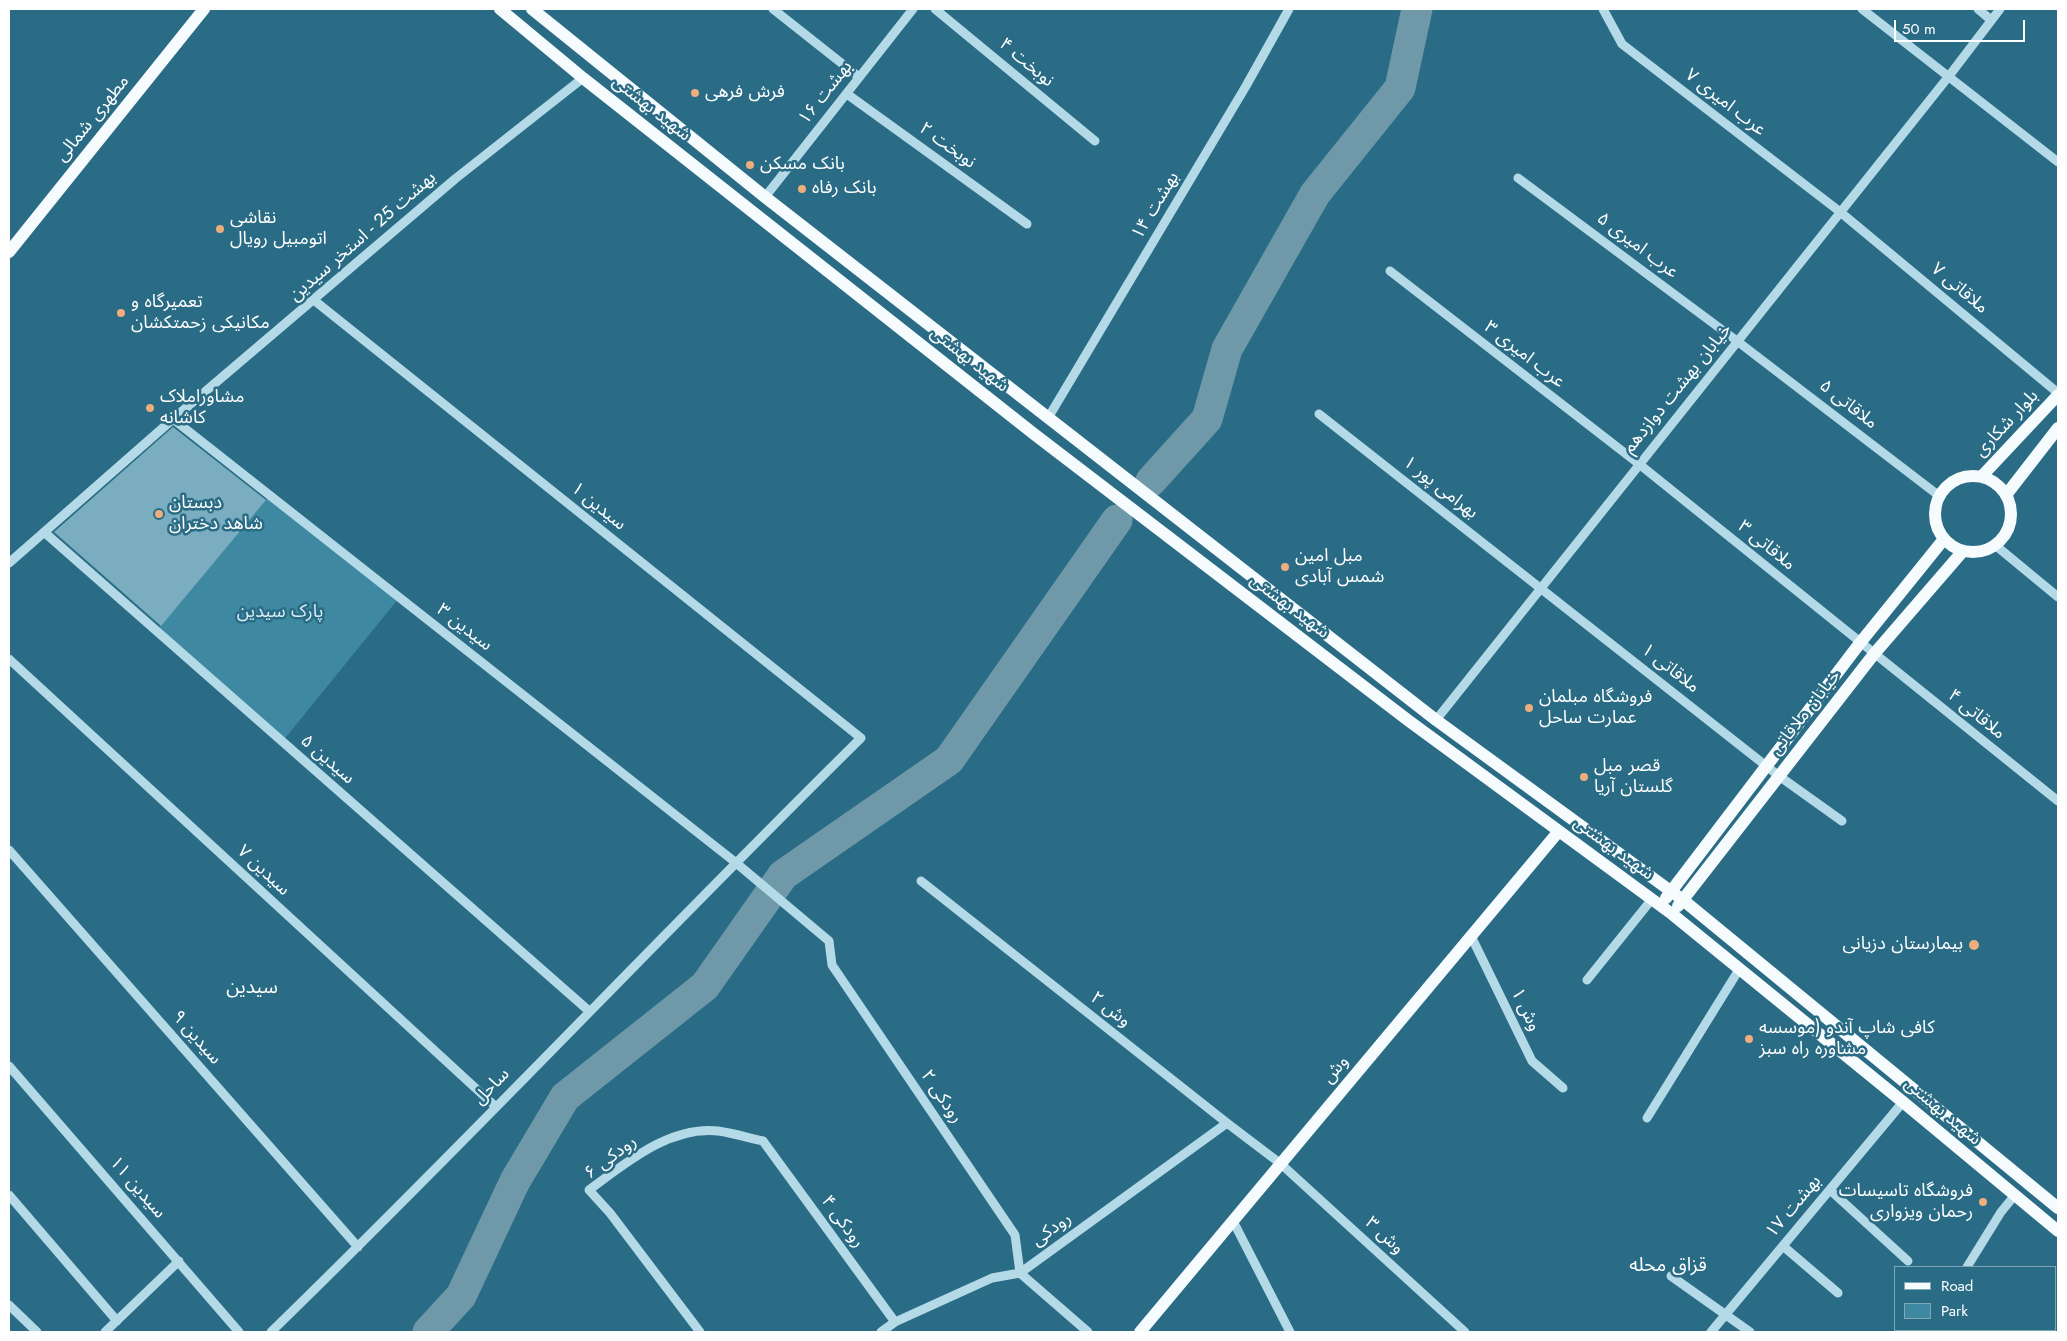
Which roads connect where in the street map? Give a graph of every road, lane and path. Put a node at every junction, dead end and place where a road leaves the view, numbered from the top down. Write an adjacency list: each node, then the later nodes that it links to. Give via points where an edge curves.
1 (204, 9): 23 (main road, مطهری شمالی)
2 (500, 9): 15 (main road, شهید بهشتی)
3 (532, 9): 20 (main road, شهید بهشتی)
4 (773, 9): 14 (street)
5 (913, 9): 14 (street, ۱۶ بهشت)
6 (935, 9): 17 (street, ۴ نوبخت)
7 (1289, 9): 29 (street, بهشت ۱۴, via 1242,94)
8 (1603, 9): 21 (street, ۷ عرب امیری, via 1622,44)
9 (1862, 9): 13 (street)
10 (1978, 9): 12 (street)
11 (2000, 9): 12 (street, خیابان بهشت دوازدهم)
12 (1991, 20): 13 (street, خیابان بهشت دوازدهم)
13 (1949, 76): 18 (street); 21 (street, خیابان بهشت دوازدهم)
14 (860, 77): 16 (street, ۱۶ بهشت)
15 (583, 78): 25 (street, بهشت 25 - استخر سیدین, via 455,179); 52 (main road, شهید بهشتی, via 1034,434 1409,721)
16 (847, 94): 20 (street, ۱۶ بهشت); 22 (street, ۲ نوبخت)
17 (1096, 141)
18 (2058, 162)
19 (1518, 178): 26 (street, ۵ عرب امیری)
20 (765, 197): 29 (main road, شهید بهشتی)
21 (1839, 211): 26 (street, خیابان بهشت دوازدهم); 27 (street, ۷ ملاقاتی)
22 (1028, 224)
23 (9, 252)
24 (1390, 271): 32 (street, ۳ عرب امیری)
25 (314, 301): 30 (street, بهشت 25 - استخر سیدین); 47 (street, سیدین ۱)
26 (1737, 341): 32 (street, خیابان بهشت دوازدهم); 34 (street, ملاقاتی ۵)
27 (2058, 394): 33 (main road, بلوار شکاری)
28 (1319, 414): 41 (street, ۱ بهرامی پور)
29 (1048, 418): 46 (main road, شهید بهشتی)
30 (173, 420): 36 (street, بهشت 25 - استخر سیدین); 54 (street, سیدین ۳)
31 (2058, 428): 35 (main road)
32 (1639, 464): 41 (street, خیابان بهشت دوازدهم); 43 (street, ملاقاتی ۳)
33 (1982, 476): 34 (main road, via 1954,480); 35 (main road, via 1998,485)
34 (1938, 495): 37 (main road, via 1935,518 1939,533)
35 (2006, 495): 38 (main road, via 2011,521 2003,538)
36 (44, 532): 40 (street, بهشت 25 - استخر سیدین); 64 (street, سیدین ۵)
37 (1944, 538): 39 (main road); 43 (main road, خیابان ملاقاتی)
38 (1995, 545): 39 (main road, via 1978,552); 42 (street)
39 (1963, 551): 44 (main road, خیابان ملاقاتی)
40 (9, 562)
41 (1541, 587): 46 (street, خیابان بهشت دوازدهم); 48 (street, ملاقاتی ۱)
42 (2058, 597)
43 (1860, 643): 44 (street, ملاقاتی ۳); 48 (main road, خیابان ملاقاتی)
44 (1874, 654): 49 (main road, خیابان ملاقاتی); 50 (street, ملاقاتی ۴)
45 (9, 659): 68 (street, سیدین ۷)
46 (1436, 720): 56 (main road, شهید بهشتی)
47 (861, 738): 54 (street, ساحل)
48 (1766, 766): 49 (street, ملاقاتی ۱); 56 (main road, خیابان ملاقاتی)
49 (1779, 776): 51 (street, ملاقاتی ۱); 57 (main road, خیابان ملاقاتی)
50 (2058, 801)
51 (1842, 821)
52 (1559, 831): 58 (main road, شهید بهشتی); 60 (main road, وش)
53 (9, 850): 80 (street, ۹ سیدین)
54 (735, 862): 61 (street, سیدین ۳); 64 (street, ساحل)
55 (921, 881): 70 (street, وش ۲)
56 (1671, 892): 57 (main road, شهید بهشتی); 58 (main road, خیابان ملاقاتی)
57 (1683, 900): 59 (main road, خیابان ملاقاتی); 76 (main road, شهید بهشتی)
58 (1656, 902): 59 (main road, شهید بهشتی); 63 (street)
59 (1672, 914): 62 (main road, شهید بهشتی)
60 (1471, 936): 66 (street, وش ۱, via 1532,1061); 72 (main road, وش)
61 (829, 941): 84 (street, رودکی ۲, via 832,965 1015,1235)
62 (1740, 968): 67 (main road, شهید بهشتی); 69 (street)
63 (1587, 980)
64 (589, 1011): 68 (street, ساحل)
65 (9, 1066): 81 (street, ۱۱ سیدین)
66 (1562, 1088)
67 (1903, 1102): 73 (street, بهشت ۱۷); 75 (main road, شهید بهشتی)
68 (496, 1106): 80 (street, ساحل)
69 (1648, 1118)
70 (1227, 1124): 72 (street, وش ۲); 84 (street, رودکی)
71 (763, 1141): 90 (street, رودکی ۴); 95 (street, رودکی ۶, via 717,1131 678,1135 638,1154 589,1190)
72 (1281, 1164): 77 (main road, وش); 100 (street, وش ۳)
73 (1830, 1190): 79 (street, بهشت ۱۷); 82 (street)
74 (9, 1195): 89 (street)
75 (2014, 1195): 78 (main road, شهید بهشتی); 83 (street)
76 (2058, 1208)
77 (1233, 1221): 98 (main road, وش); 99 (street)
78 (2058, 1231)
79 (1783, 1246): 86 (street); 88 (street, بهشت ۱۷)
80 (358, 1247): 94 (street, ساحل)
81 (179, 1261): 89 (street); 93 (street, ۱۱ سیدین)
82 (1908, 1261)
83 (1968, 1266)
84 (1020, 1274): 90 (street, رودکی, via 992,1278); 97 (street)
85 (1671, 1276): 88 (street)
86 (1838, 1293)
87 (9, 1305): 91 (street)
88 (1725, 1315): 101 (street, بهشت ۱۷); 102 (street)
89 (117, 1321): 92 (street)
90 (895, 1322): 96 (street, رودکی)
91 (37, 1332)
92 (105, 1332)
93 (239, 1332)
94 (271, 1332)
95 (700, 1332)
96 (881, 1332)
97 (1088, 1332)
98 (1140, 1332)
99 (1290, 1332)
100 (1465, 1332)
101 (1711, 1332)
102 (1750, 1332)

